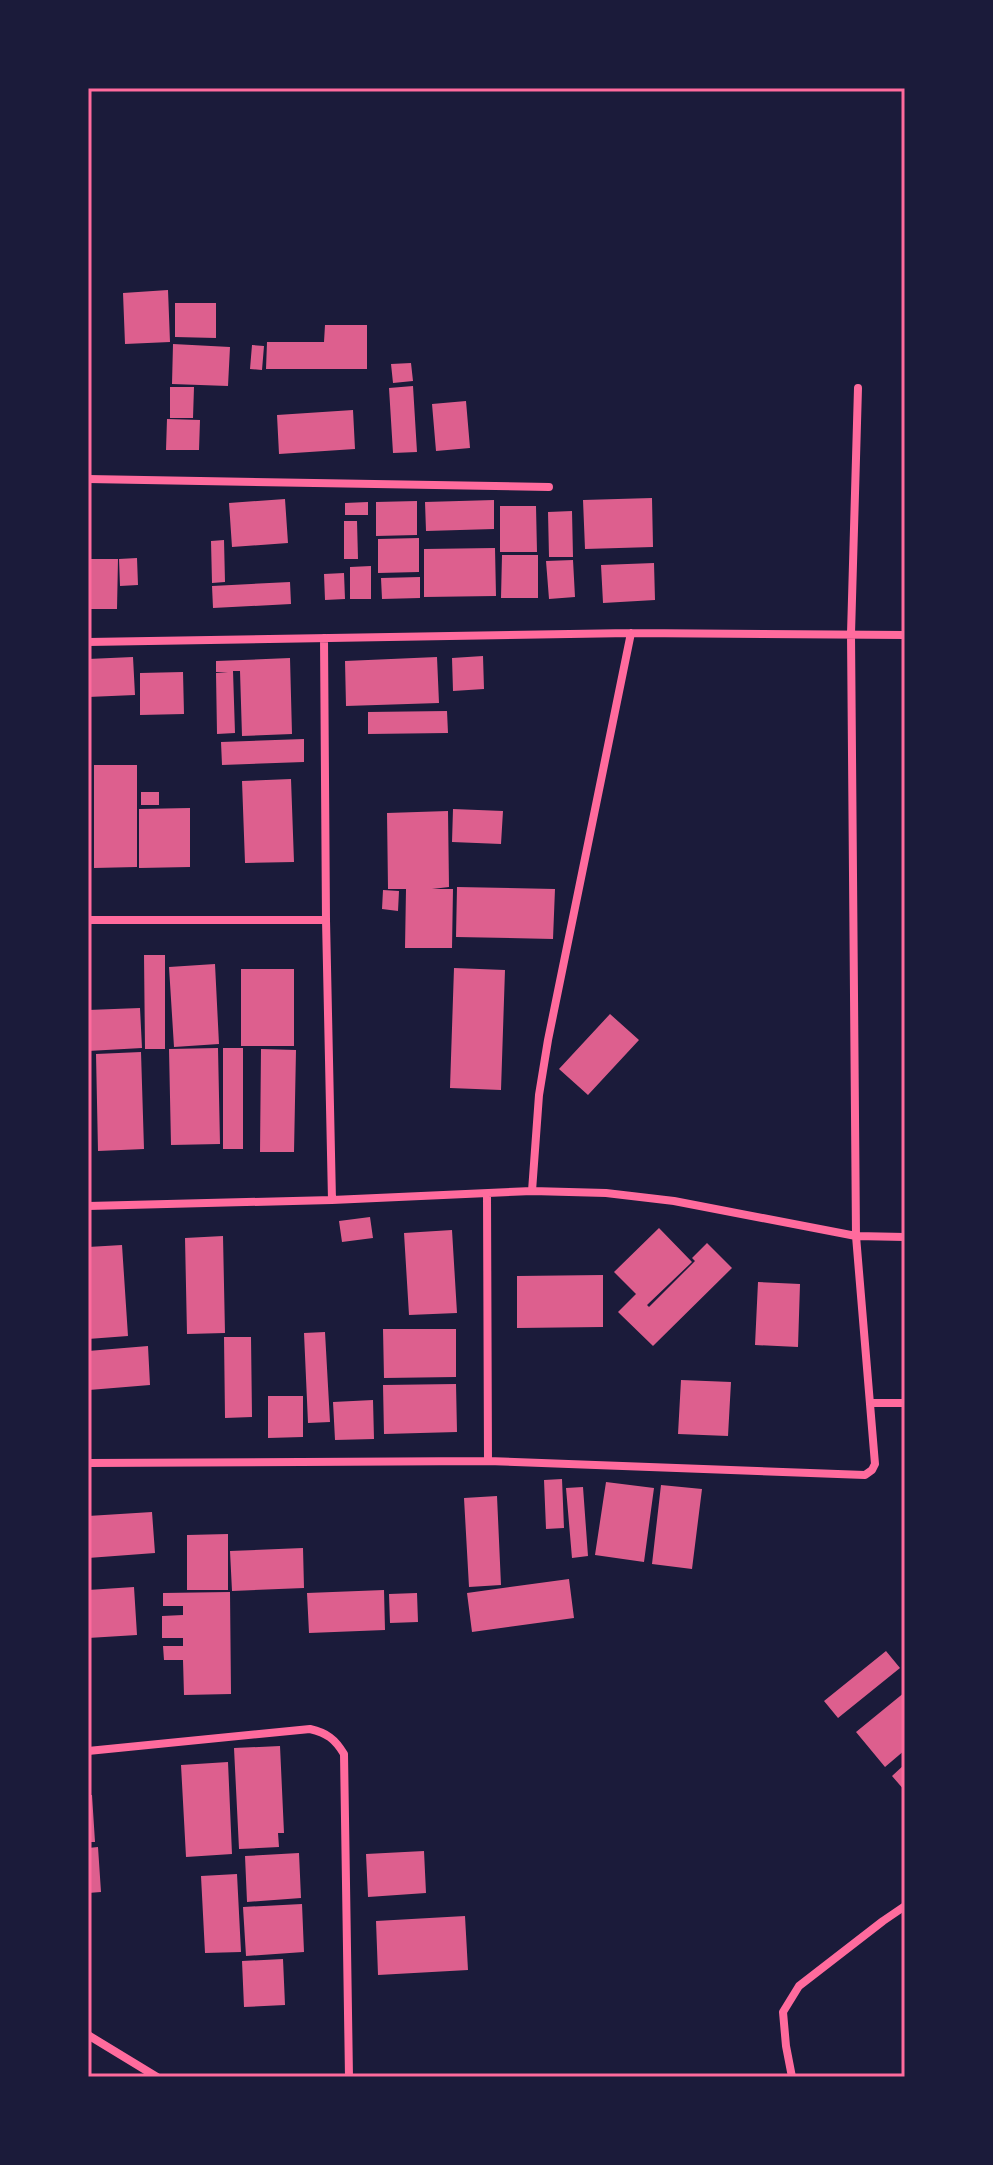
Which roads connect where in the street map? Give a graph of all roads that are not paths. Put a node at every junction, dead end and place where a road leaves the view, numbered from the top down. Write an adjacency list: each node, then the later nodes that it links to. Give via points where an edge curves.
1 (858, 388): 5 (street)
2 (88, 479): 3 (street)
3 (549, 487)
4 (631, 633): 5 (street); 7 (street); 11 (street, via 548,1040)
5 (851, 634): 6 (street); 15 (street)
6 (905, 635)
7 (324, 638): 8 (street); 10 (street)
8 (88, 642)
9 (88, 920): 10 (street)
10 (326, 920): 13 (street)
11 (532, 1191): 12 (street); 15 (street, via 674,1201)
12 (487, 1194): 13 (street); 19 (street)
13 (332, 1200): 14 (street)
14 (88, 1206)
15 (856, 1236): 16 (street); 17 (street)
16 (905, 1237)
17 (870, 1403): 18 (street); 19 (street, via 875,1464 865,1475)
18 (905, 1403)
19 (488, 1461): 20 (street)
20 (88, 1463)
21 (88, 1751): 25 (street, via 310,1729 337,1741 344,1754)
22 (905, 1906): 26 (street, via 799,1986 783,2012)
23 (88, 2035): 24 (street)
24 (157, 2077)
25 (349, 2077)
26 (792, 2077)

